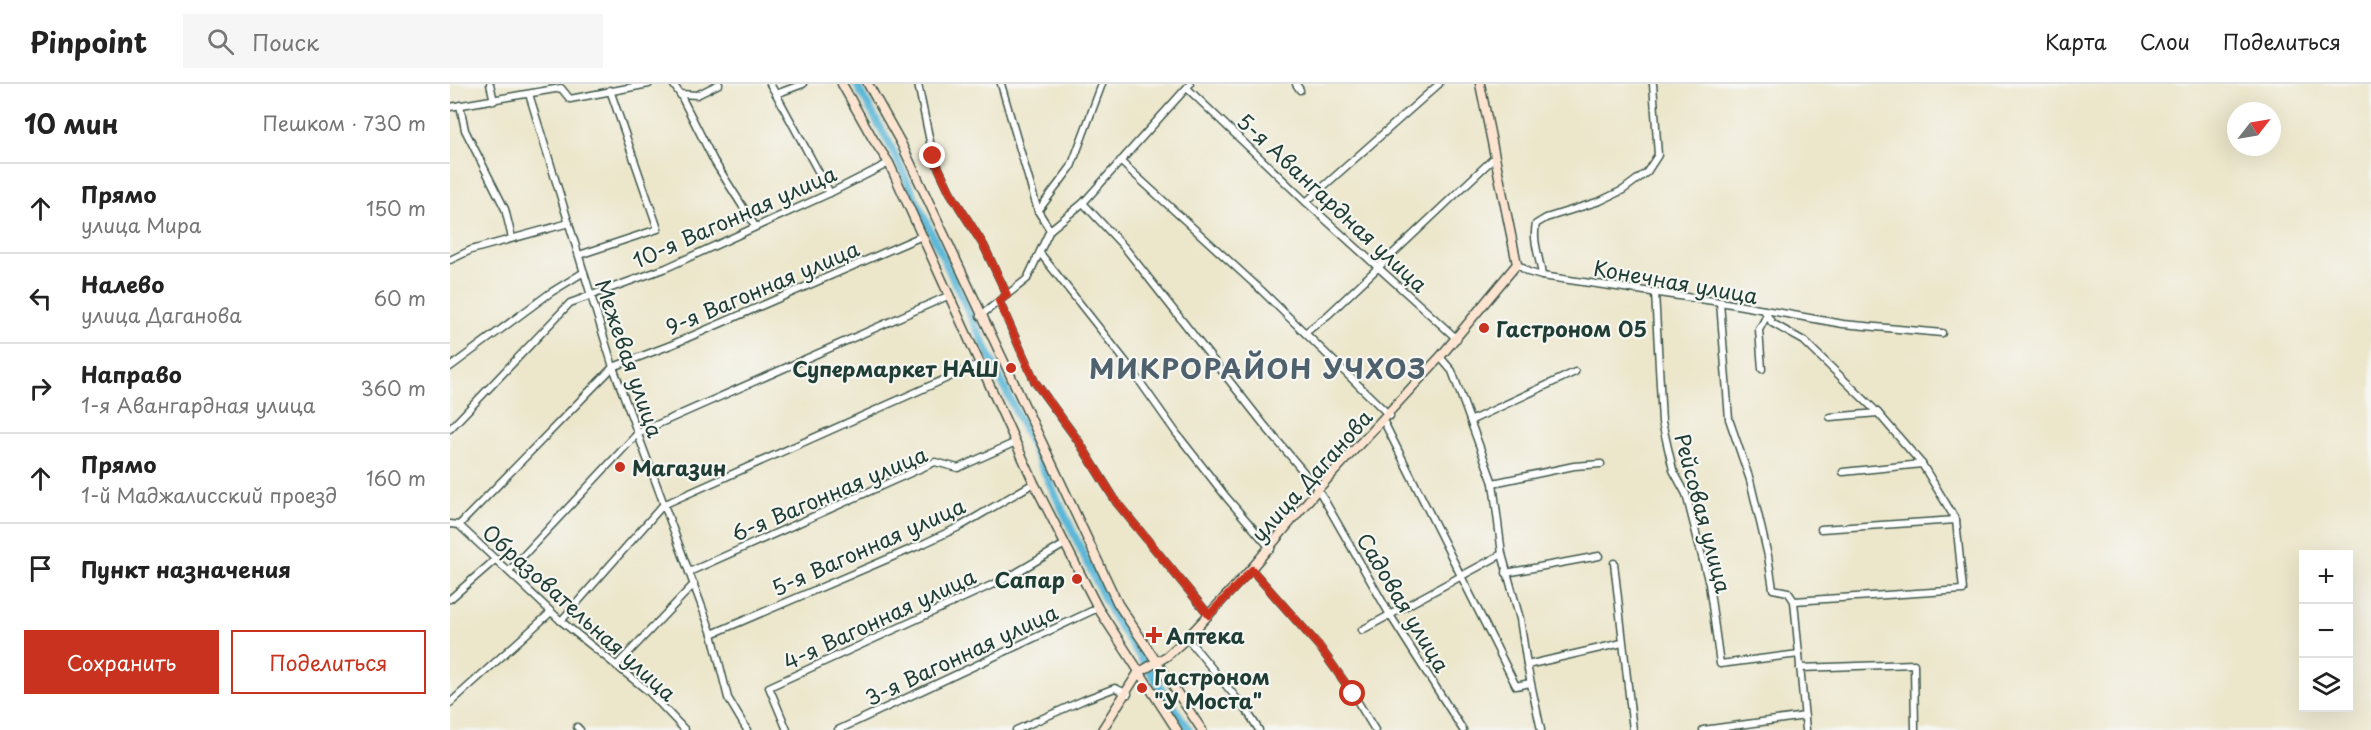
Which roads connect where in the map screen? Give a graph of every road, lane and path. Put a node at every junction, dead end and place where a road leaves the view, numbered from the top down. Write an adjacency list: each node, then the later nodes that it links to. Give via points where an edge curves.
1 (490, 84): 21 (street)
2 (649, 84): 17 (street)
3 (673, 84): 19 (street)
4 (770, 84): 20 (street)
5 (803, 84): 20 (street)
6 (843, 84): 26 (main road)
7 (868, 84): 50 (main road, via 901,143)
8 (918, 84): 45 (street, via 933,156)
9 (1001, 84): 30 (street)
10 (1102, 84): 30 (street, via 1071,167)
11 (1439, 84): 28 (street)
12 (1481, 84): 24 (main road)
13 (1653, 84): 42 (street, via 1658,155 1647,172 1623,190 1536,224 1533,235)
14 (716, 85): 19 (street, via 697,95)
15 (560, 86): 17 (street, via 570,99); 18 (street)
16 (1189, 86): 25 (street); 28 (street, 5-я Авангардная улица)
17 (610, 90): 37 (street, via 658,229)
18 (529, 94): 21 (street); 31 (street, Межевая улица)
19 (680, 94): 32 (street, via 714,160)
20 (776, 94): 27 (street)
21 (494, 101): 22 (street)
22 (460, 105): 23 (street); 35 (street, via 465,130 505,209)
23 (450, 107)
24 (1496, 156): 39 (main road); 40 (street)
25 (1120, 161): 29 (street); 51 (street)
26 (889, 163): 27 (street, 10-я Вагонная улица); 34 (main road)
27 (830, 193): 32 (street, 10-я Вагонная улица)
28 (1306, 202): 40 (street, 5-я Авангардная улица)
29 (1083, 203): 33 (street); 72 (street, Садовая улица, via 1125,248)
30 (1038, 211): 33 (street)
31 (569, 223): 35 (street); 37 (street, Межевая улица)
32 (755, 226): 46 (street, 10-я Вагонная улица, via 666,268)
33 (1050, 230): 36 (street)
34 (922, 236): 44 (main road); 57 (street, 9-я Вагонная улица)
35 (512, 238): 38 (street)
36 (1040, 253): 45 (street, via 1028,279); 79 (street, via 1177,434)
37 (579, 255): 41 (street, Межевая улица)
38 (450, 260)
39 (1518, 264): 42 (street, Конечная улица); 53 (main road, улица Даганова)
40 (1377, 267): 51 (street); 53 (street, 5-я Авангардная улица)
41 (584, 272): 46 (street, Межевая улица); 56 (street)
42 (1542, 276): 43 (street, Конечная улица)
43 (1655, 292): 48 (street, Конечная улица); 101 (street, Рейсовая улица, via 1662,422 1709,584 1720,664)
44 (950, 295): 55 (main road); 65 (street)
45 (1007, 295): 47 (street)
46 (591, 296): 57 (street, Межевая улица); 64 (street, 10-я Вагонная улица, via 570,303)
47 (999, 301): 50 (street); 94 (street, via 1035,382 1117,503)
48 (1720, 302): 49 (street, Конечная улица); 91 (street, via 1729,419 1750,480 1773,589 1788,592)
49 (1765, 313): 52 (street); 58 (street, via 1759,330); 60 (street, Конечная улица, via 1772,323 1804,341)
50 (980, 316): 102 (main road, via 1118,604)
51 (1305, 333): 62 (street)
52 (1942, 333)
53 (1456, 339): 54 (main road, улица Даганова)
54 (1440, 357): 62 (main road, улица Даганова); 63 (street, via 1452,371)
55 (981, 362): 66 (main road); 73 (street)
56 (450, 367)
57 (613, 367): 65 (street, Межевая улица); 76 (street)
58 (1762, 369)
59 (1575, 372): 63 (street)
60 (1878, 412): 61 (street); 68 (street, Конечная улица)
61 (1830, 417)
62 (1386, 418): 72 (main road, улица Даганова); 88 (street)
63 (1472, 420): 71 (street)
64 (450, 429)
65 (638, 433): 73 (street, Межевая улица); 85 (street)
66 (1016, 442): 70 (main road); 86 (street, 6-я Вагонная улица, via 958,468 935,462)
67 (1600, 464): 71 (street)
68 (1922, 464): 69 (street); 74 (street, Конечная улица)
69 (1842, 472)
70 (1034, 483): 78 (main road); 98 (street, 5-я Вагонная улица, via 962,526)
71 (1493, 483): 80 (street)
72 (1318, 490): 79 (main road, улица Даганова); 95 (street, Садовая улица)
73 (663, 506): 86 (street, Межевая улица); 96 (street)
74 (1956, 520): 77 (street); 91 (street, Конечная улица, via 1963,590)
75 (450, 524): 76 (street, Образовательная улица)
76 (459, 525): 82 (street, Образовательная улица)
77 (1821, 529)
78 (1065, 544): 92 (main road); 113 (street, 4-я Вагонная улица, via 1009,577 769,687)
79 (1270, 548): 84 (main road, улица Даганова)
80 (1502, 554): 87 (street); 88 (street)
81 (1599, 556): 87 (street)
82 (496, 559): 85 (street, Образовательная улица); 90 (street)
83 (1614, 563): 100 (street)
84 (1251, 570): 94 (main road, улица Даганова); 120 (street, via 1319,646)
85 (509, 571): 93 (street, Образовательная улица)
86 (689, 572): 89 (street, Межевая улица)
87 (1506, 573): 103 (street, via 1520,619)
88 (1461, 576): 95 (street); 107 (street, via 1516,686)
89 (694, 584): 98 (street, Межевая улица); 104 (street)
90 (450, 599)
91 (1794, 601): 101 (street)
92 (1098, 608): 106 (main road); 114 (street, 3-я Вагонная улица)
93 (551, 612): 96 (street, Образовательная улица); 109 (street)
94 (1208, 614): 99 (main road, улица Даганова)
95 (1390, 615): 97 (street); 121 (street, Садовая улица)
96 (561, 621): 104 (street, Образовательная улица)
97 (1362, 630)
98 (712, 633): 112 (street, Межевая улица, via 728,698)
99 (1188, 639): 102 (main road, улица Даганова, via 1168,659); 119 (street)
100 (1623, 643): 103 (street); 123 (street)
101 (1799, 654): 105 (street)
102 (1157, 663): 106 (main road, улица Даганова); 118 (main road)
103 (1527, 665): 107 (street)
104 (616, 666): 111 (street, Образовательная улица, via 650,692)
105 (1800, 668): 110 (street); 126 (street, via 1914,664)
106 (1139, 675): 108 (main road, улица Даганова); 117 (main road)
107 (1530, 683): 122 (street)
108 (1127, 694): 115 (street, via 1115,688); 116 (main road, улица Даганова)
109 (450, 703)
110 (1805, 716): 124 (street); 125 (street)
111 (685, 730)
112 (747, 730)
113 (787, 730)
114 (838, 730)
115 (1016, 730)
116 (1104, 730)
117 (1177, 730)
118 (1202, 730)
119 (1259, 730)
120 (1376, 730)
121 (1462, 730)
122 (1541, 730)
123 (1633, 730)
124 (1703, 730)
125 (1806, 730)
126 (1915, 730)

